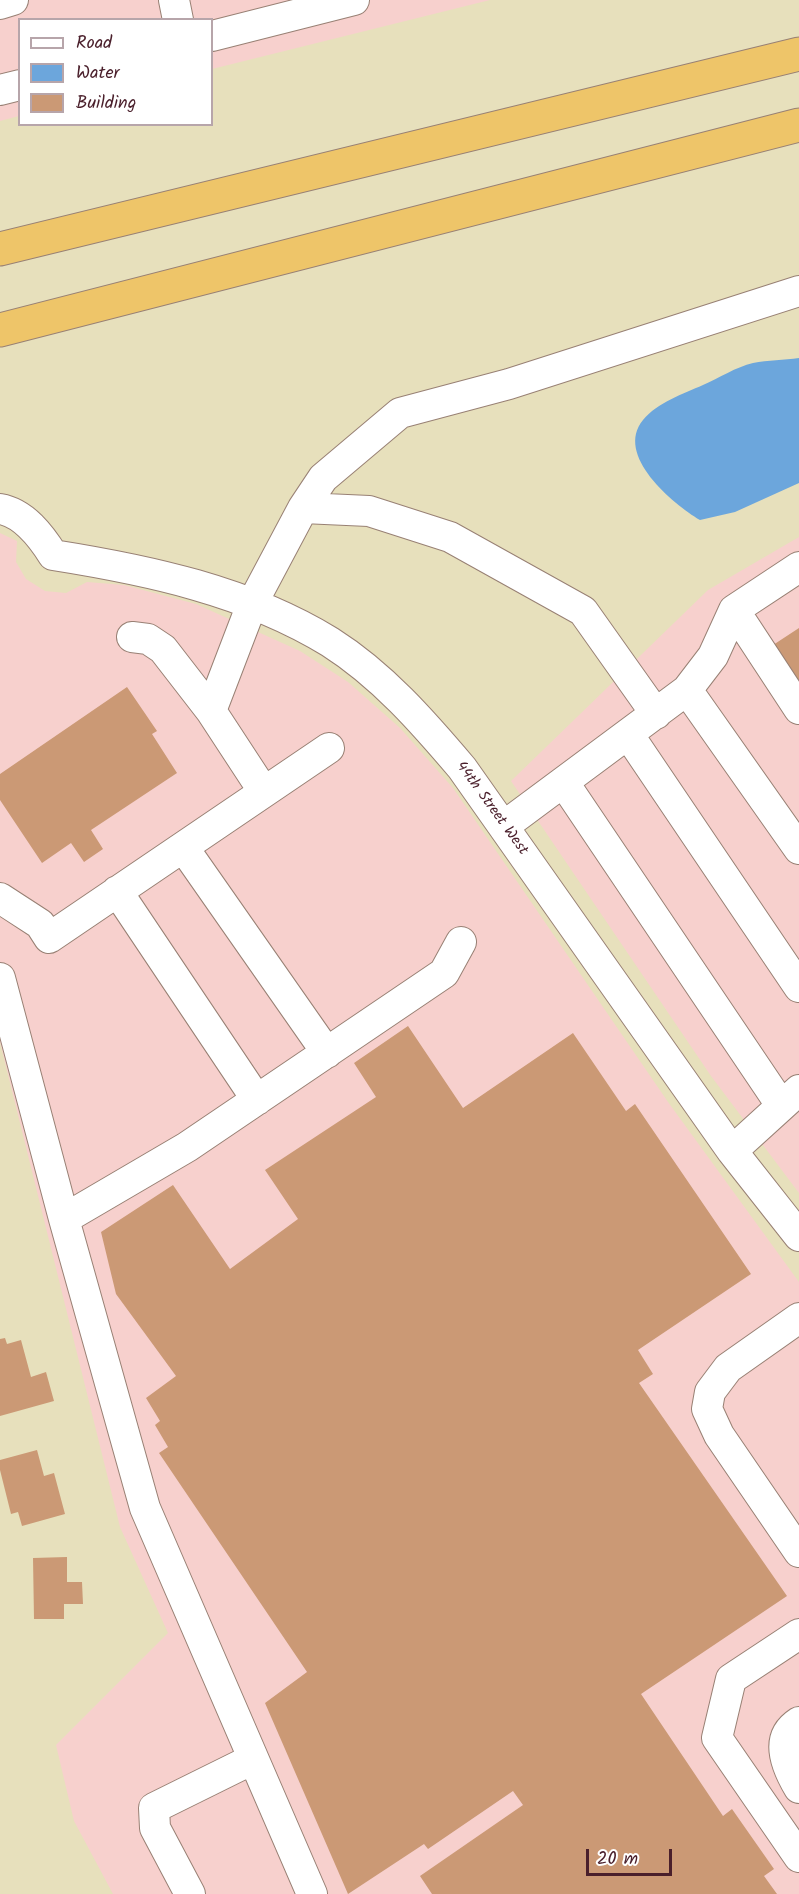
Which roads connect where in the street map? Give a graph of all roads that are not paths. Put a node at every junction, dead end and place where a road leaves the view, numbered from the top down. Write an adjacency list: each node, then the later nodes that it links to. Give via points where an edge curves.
1 (13, 0): 4 (street)
2 (174, 0): 5 (street)
3 (354, 0): 6 (street)
4 (0, 4)
5 (178, 18)
6 (213, 36)
7 (799, 54): 11 (highway)
8 (18, 86): 9 (street)
9 (0, 90)
10 (799, 125): 13 (highway)
11 (0, 249)
12 (799, 291): 14 (street, via 508,384 400,413 323,478)
13 (0, 330)
14 (303, 508): 17 (street); 23 (street, via 369,511 450,537 583,611)
15 (0, 509): 17 (street, 44th Street West, via 24,520 40,534 53,555 120,566)
16 (799, 567): 18 (street)
17 (252, 604): 22 (street); 28 (street, 44th Street West, via 331,642 376,677 421,719)
18 (734, 610): 20 (street, via 713,656); 21 (street)
19 (132, 637): 22 (street, via 148,639 164,649)
20 (687, 690): 23 (street); 30 (street)
21 (799, 709)
22 (211, 711): 27 (street)
23 (656, 714): 24 (street)
24 (628, 734): 26 (street); 35 (street)
25 (329, 748): 27 (street)
26 (564, 783): 28 (street); 37 (street)
27 (264, 792): 29 (street)
28 (504, 826): 39 (street, 44th Street West)
29 (183, 847): 31 (street); 36 (street)
30 (799, 849)
31 (117, 891): 32 (street, via 49,938 40,924); 38 (street)
32 (0, 898)
33 (461, 942): 36 (street, via 444,973)
34 (0, 978): 40 (street)
35 (799, 987)
36 (327, 1053): 38 (street)
37 (790, 1097): 39 (street)
38 (257, 1100): 40 (street, via 187,1147)
39 (732, 1151): 41 (street, 44th Street West)
40 (64, 1219): 46 (street, via 145,1508)
41 (799, 1236)
42 (799, 1318): 43 (street, via 728,1368 710,1392 707,1409 719,1435)
43 (799, 1552)
44 (799, 1634): 48 (street, via 731,1679 717,1738)
45 (799, 1722): 47 (street, via 791,1727 783,1747 787,1769)
46 (253, 1759): 49 (street, via 154,1808 155,1828); 50 (street)
47 (799, 1788)
48 (799, 1857)
49 (190, 1894)
50 (312, 1894)

